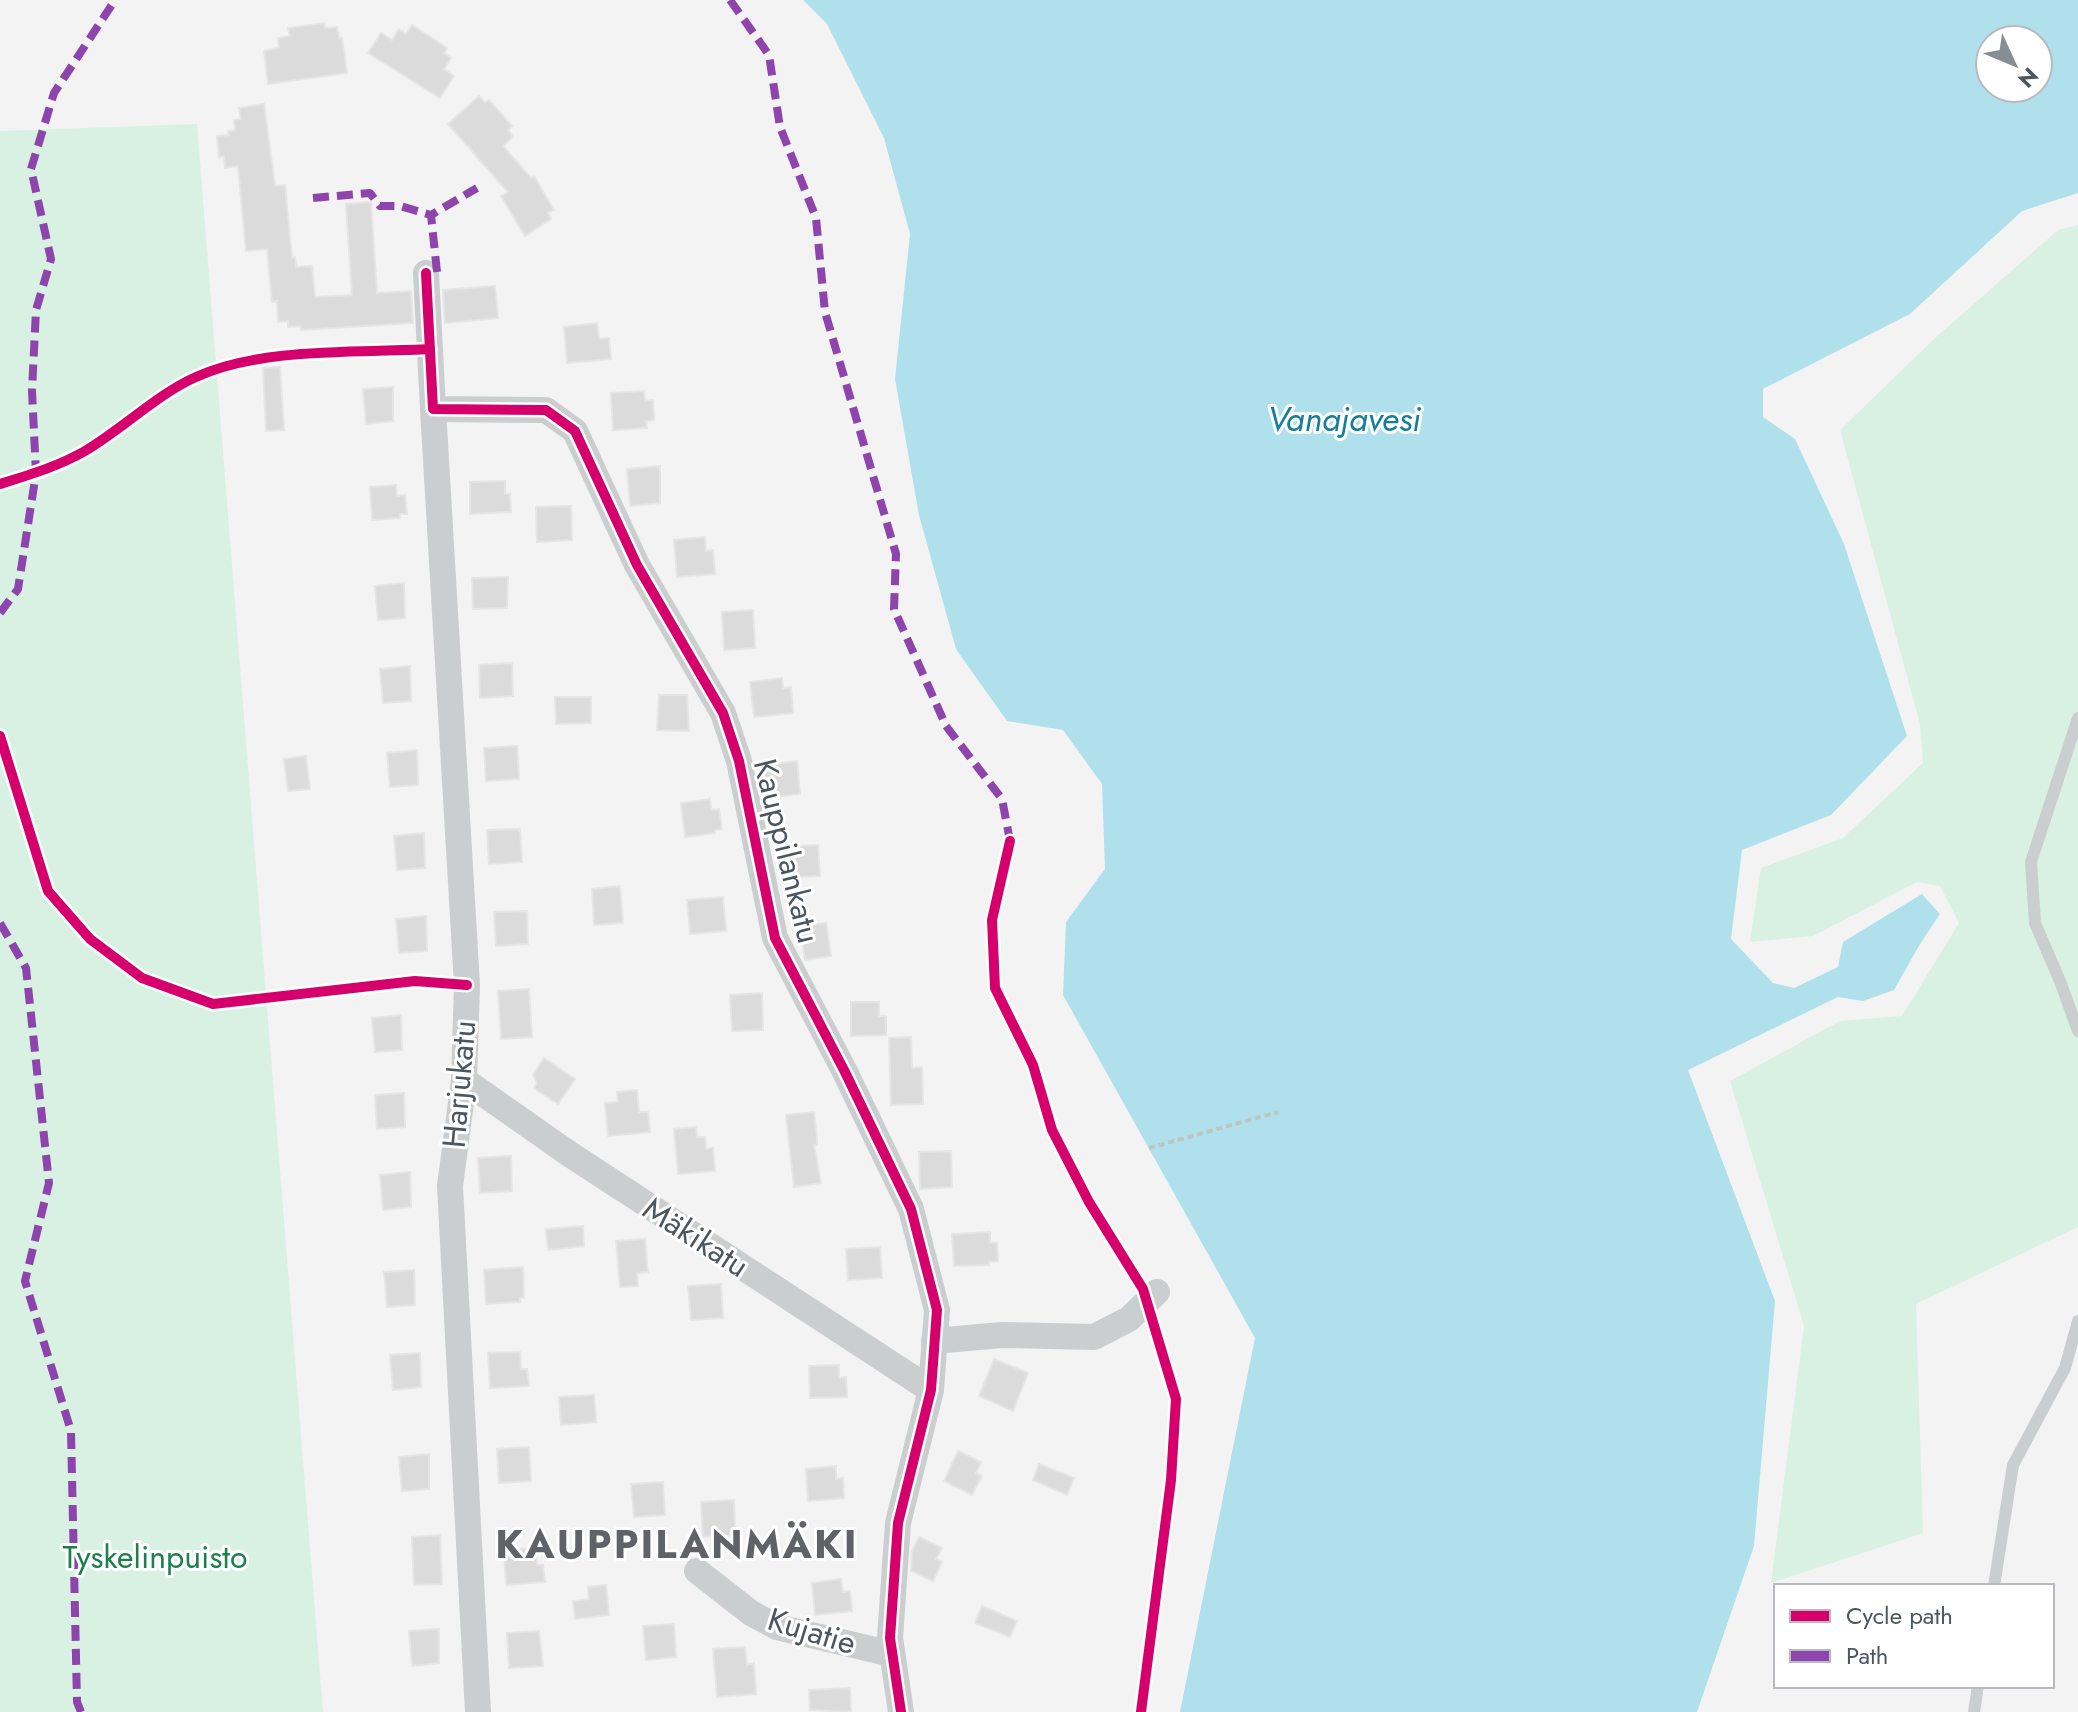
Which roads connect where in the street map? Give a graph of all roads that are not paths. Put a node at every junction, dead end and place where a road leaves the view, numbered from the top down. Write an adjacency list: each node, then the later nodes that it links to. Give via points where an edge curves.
1 (426, 273): 2 (street)
2 (433, 409): 5 (street, Harjukatu, via 467,985); 8 (street, Kauppilankatu, via 546,410 575,431 637,565 723,713 739,761 775,938 911,1209 937,1310)
3 (2078, 718): 4 (lane, via 2031,862 2035,923)
4 (2078, 1031)
5 (464, 1080): 9 (street, Mäkikatu); 14 (street, Harjukatu, via 450,1186)
6 (1157, 1292): 8 (street, via 1129,1319 1094,1337 1002,1335)
7 (2078, 1321): 11 (lane, via 2065,1368 2013,1465)
8 (934, 1341): 9 (street, Kauppilankatu)
9 (931, 1390): 12 (street, Kauppilankatu, via 898,1523)
10 (697, 1571): 12 (street, Kujatie, via 777,1627)
11 (1994, 1584)
12 (892, 1654): 15 (street, Kauppilankatu)
13 (1978, 1688): 16 (lane)
14 (478, 1712)
15 (901, 1712)
16 (1974, 1712)

